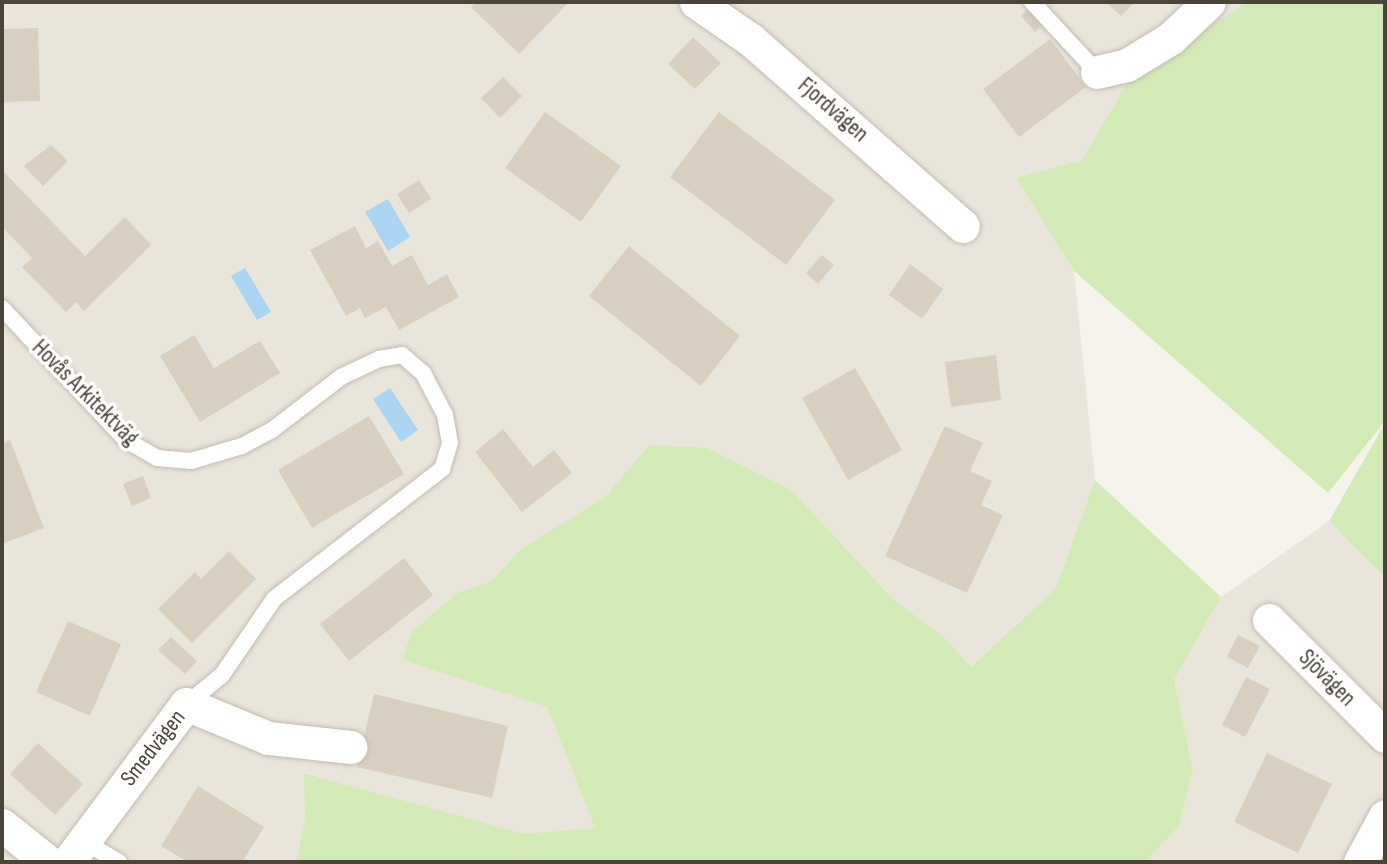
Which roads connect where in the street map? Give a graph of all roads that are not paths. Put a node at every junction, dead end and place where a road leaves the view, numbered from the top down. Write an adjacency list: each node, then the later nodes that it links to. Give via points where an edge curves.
1 (696, 2): 5 (street, Fjordvägen, via 751,40)
2 (1032, 2): 4 (lane)
3 (1209, 2): 4 (street, via 1171,38 1127,65)
4 (1097, 72)
5 (963, 226)
6 (2, 308): 8 (lane, Hovås Arkitektväg, via 126,440 157,458 176,460 242,446 272,430 341,377 379,359 402,355 423,373 446,415 450,443 442,469 274,599 222,675 206,693)
7 (1269, 620): 9 (street, Sjövägen)
8 (186, 704): 10 (street, Smedvägen, via 268,738); 13 (street, Smedvägen)
9 (1385, 736)
10 (351, 747)
11 (1385, 816): 16 (street)
12 (2, 825): 14 (street)
13 (75, 852): 15 (lane)
14 (48, 862)
15 (119, 862)
16 (1360, 862)

